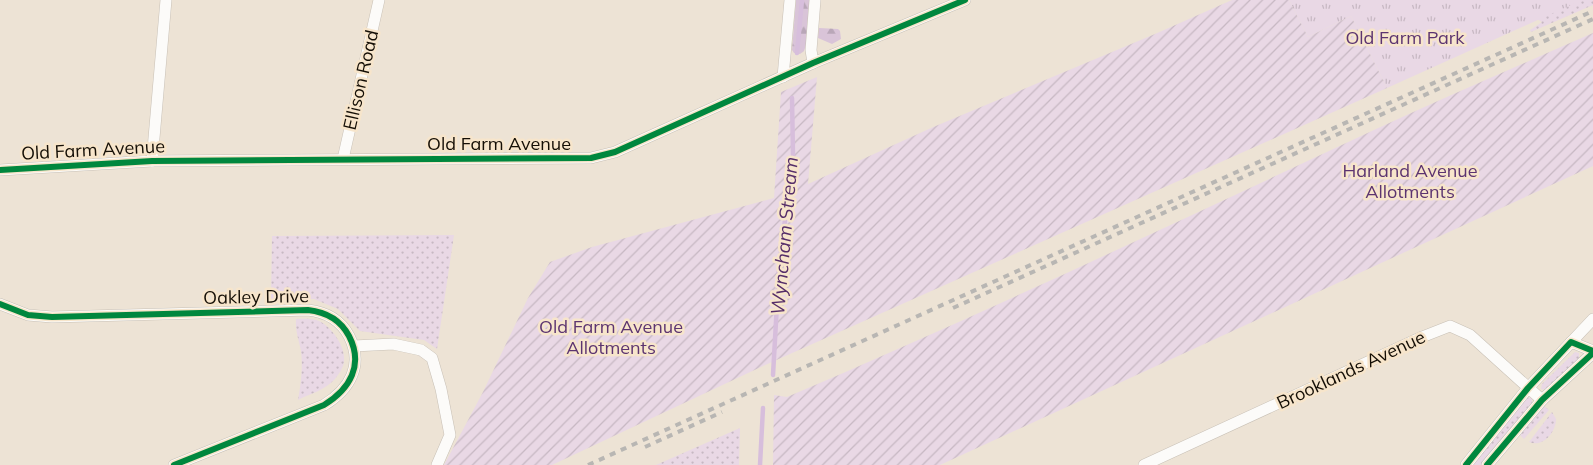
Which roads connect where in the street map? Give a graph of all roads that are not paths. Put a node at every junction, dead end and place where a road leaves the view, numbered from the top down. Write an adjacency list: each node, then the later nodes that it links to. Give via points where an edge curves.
1 (166, 0): 9 (street)
2 (379, 0): 8 (street, Ellison Road)
3 (790, 0): 7 (street)
4 (815, 0): 6 (street)
5 (965, 0): 6 (street, Old Farm Avenue)
6 (813, 63): 7 (street, Old Farm Avenue)
7 (783, 77): 8 (street, Old Farm Avenue, via 598,157)
8 (343, 160): 9 (street, Old Farm Avenue)
9 (152, 161): 10 (street, Old Farm Avenue)
10 (0, 170)
11 (0, 304): 14 (street, Oakley Drive, via 28,315 47,317 290,310 319,312 337,321)
12 (1593, 319): 13 (street)
13 (1571, 342): 15 (street); 16 (street)
14 (354, 346): 19 (street, via 356,361 351,378 332,401); 20 (street, via 394,344 421,350 432,358 450,436)
15 (1593, 352): 17 (street)
16 (1528, 388): 17 (street, Brooklands Avenue); 18 (street, Brooklands Avenue, via 1470,335 1450,326); 21 (street)
17 (1542, 400): 22 (street)
18 (1150, 464)
19 (174, 465)
20 (438, 465)
21 (1466, 465)
22 (1487, 465)

